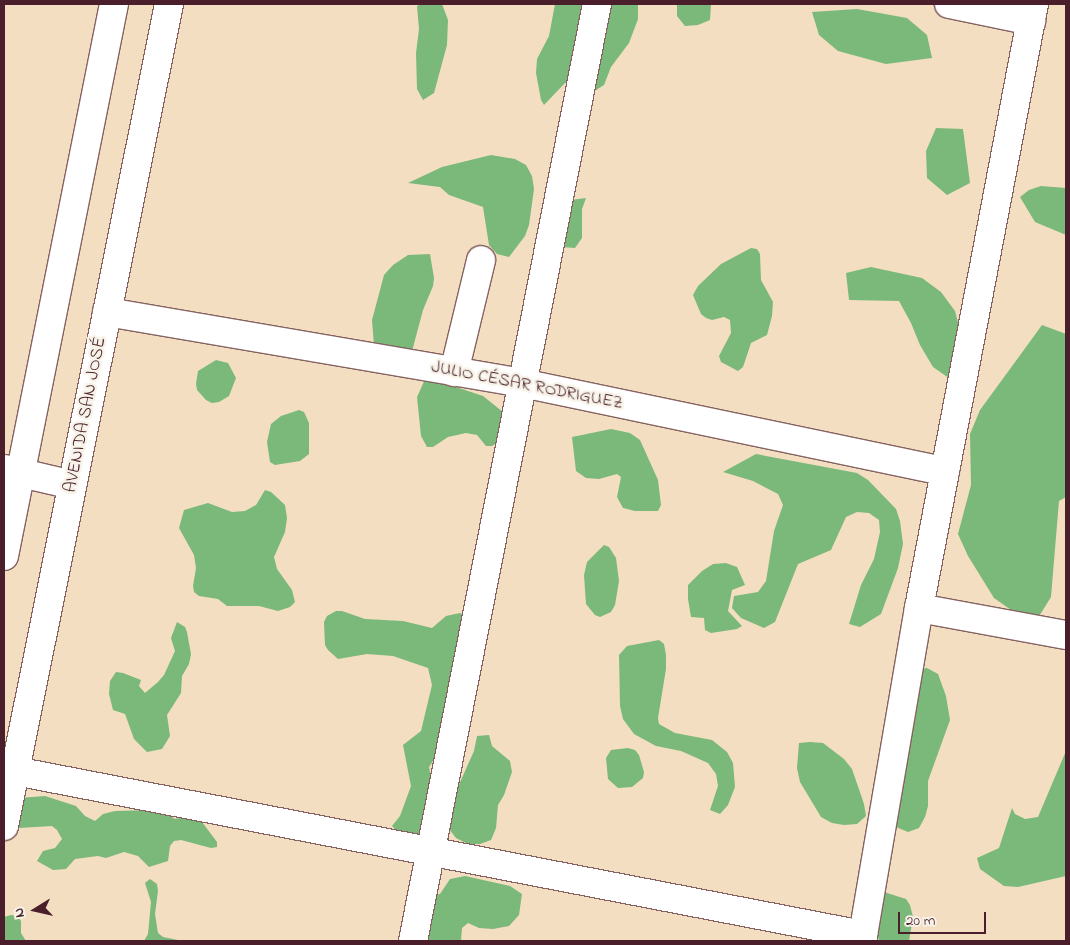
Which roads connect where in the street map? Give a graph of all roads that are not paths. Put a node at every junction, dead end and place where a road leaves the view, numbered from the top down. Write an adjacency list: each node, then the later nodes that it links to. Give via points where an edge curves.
1 (114, 4): 10 (street)
2 (168, 4): 7 (street, AVENIDA SAN JOSÉ)
3 (597, 4): 9 (street)
4 (949, 4): 5 (street)
5 (1033, 12): 11 (street)
6 (481, 260): 8 (street)
7 (107, 312): 8 (street, JULIO CÉSAR RODRIGUEZ); 12 (street, AVENIDA SAN JOSÉ)
8 (454, 372): 9 (street, JULIO CÉSAR RODRIGUEZ)
9 (522, 383): 11 (street, JULIO CÉSAR RODRIGUEZ); 18 (street)
10 (12, 471): 12 (street); 13 (street)
11 (945, 471): 14 (street)
12 (72, 484): 16 (street, AVENIDA SAN JOSÉ)
13 (4, 556)
14 (919, 608): 15 (street); 19 (street)
15 (1066, 635)
16 (15, 771): 17 (street, AVENIDA SAN JOSÉ); 18 (street)
17 (4, 826)
18 (431, 850): 19 (street); 20 (street)
19 (862, 938)
20 (413, 941)

